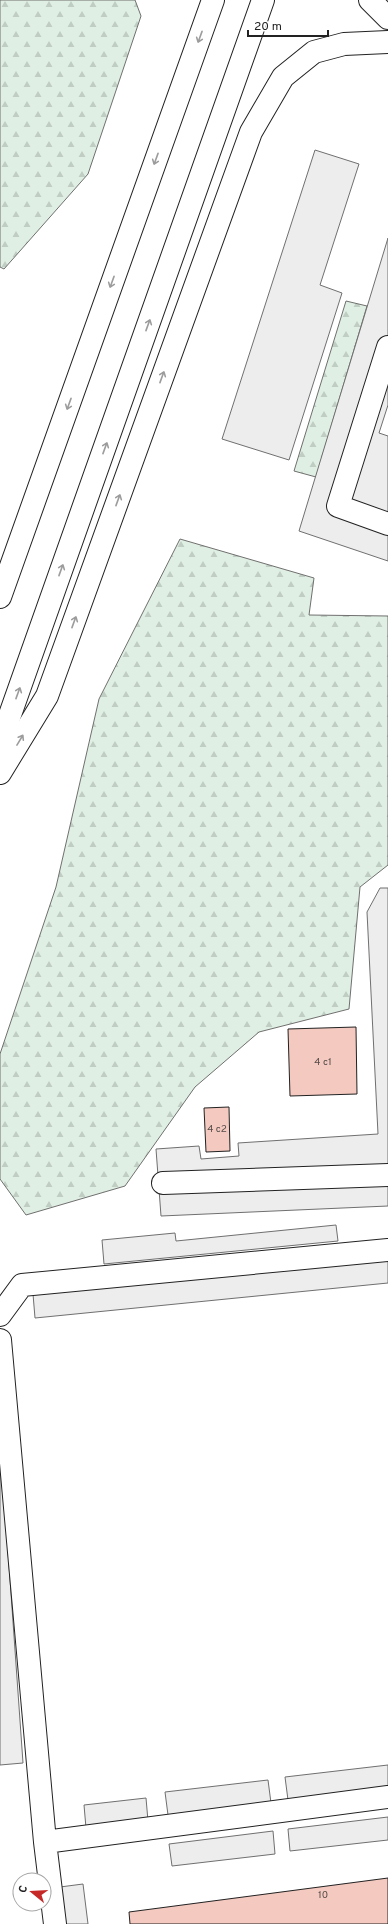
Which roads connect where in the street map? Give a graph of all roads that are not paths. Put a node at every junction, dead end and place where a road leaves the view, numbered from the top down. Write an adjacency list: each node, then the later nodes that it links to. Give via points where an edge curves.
1 (213, 0): 8 (main road, one-way to 8)
2 (263, 0): 9 (main road, one-way to 2)
3 (370, 0): 4 (main road)
4 (388, 18)
5 (388, 42): 10 (main road, one-way to 5, via 47,696 251,132 283,77 314,52 344,44)
6 (388, 347): 7 (main road, via 338,506)
7 (388, 524)
8 (0, 597)
9 (0, 743)
10 (0, 773)
11 (388, 1175): 12 (main road)
12 (163, 1183)
13 (388, 1250): 14 (main road, via 22,1285)
14 (0, 1315)
15 (0, 1340): 17 (main road)
16 (388, 1797): 17 (main road)
17 (45, 1842): 18 (main road)
18 (55, 1924)

